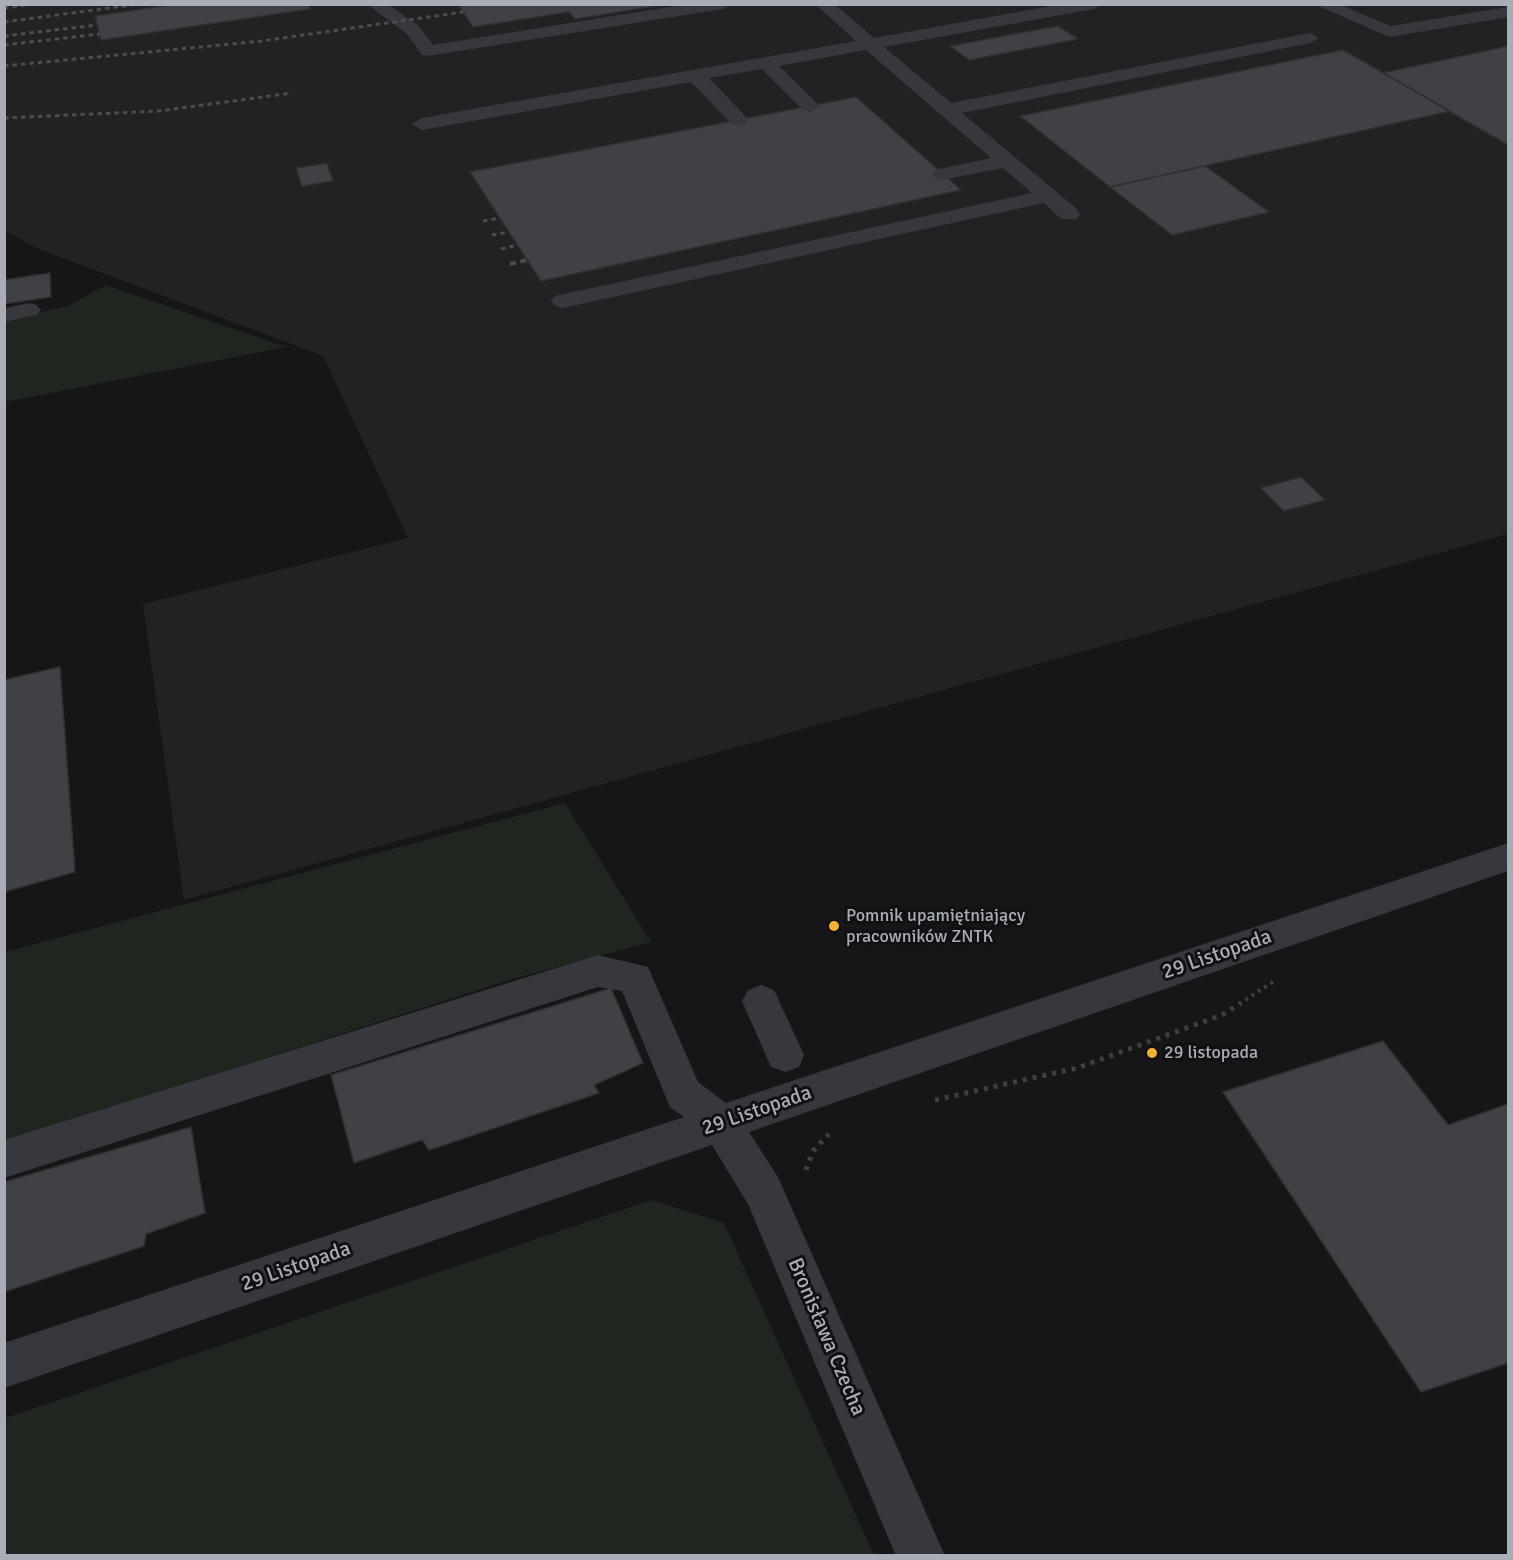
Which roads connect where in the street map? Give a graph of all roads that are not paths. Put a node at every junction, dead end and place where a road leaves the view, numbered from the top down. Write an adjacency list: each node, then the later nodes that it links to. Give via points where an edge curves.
1 (375, 4): 2 (street, via 413,30 428,51)
2 (723, 4)
3 (824, 4): 8 (street)
4 (1094, 4): 8 (street)
5 (1322, 4): 6 (street, via 1389,32)
6 (1509, 12)
7 (1310, 38): 12 (street)
8 (869, 44): 9 (street); 12 (street)
9 (766, 63): 10 (street); 11 (street)
10 (696, 75): 13 (street); 14 (street)
11 (810, 106)
12 (946, 110): 15 (street)
13 (739, 120)
14 (422, 124)
15 (1006, 161): 16 (street); 17 (street)
16 (942, 174)
17 (1048, 196): 19 (street); 21 (street)
18 (927, 197): 21 (street)
19 (1068, 214)
20 (846, 215): 23 (street)
21 (949, 218): 23 (street)
22 (775, 231): 24 (street)
23 (866, 236): 24 (street)
24 (793, 252): 27 (street)
25 (650, 258): 27 (street)
26 (565, 276): 27 (street, via 572,300)
27 (667, 279)
28 (29, 310): 29 (street)
29 (4, 315)
30 (1509, 857): 33 (street, 29 Listopada)
31 (761, 1000): 32 (street)
32 (785, 1055)
33 (722, 1123): 34 (street, via 684,1094 635,978 598,971); 35 (street, 29 Listopada); 36 (street, Bronisława Czecha, via 763,1191)
34 (4, 1159)
35 (4, 1366)
36 (921, 1556)

